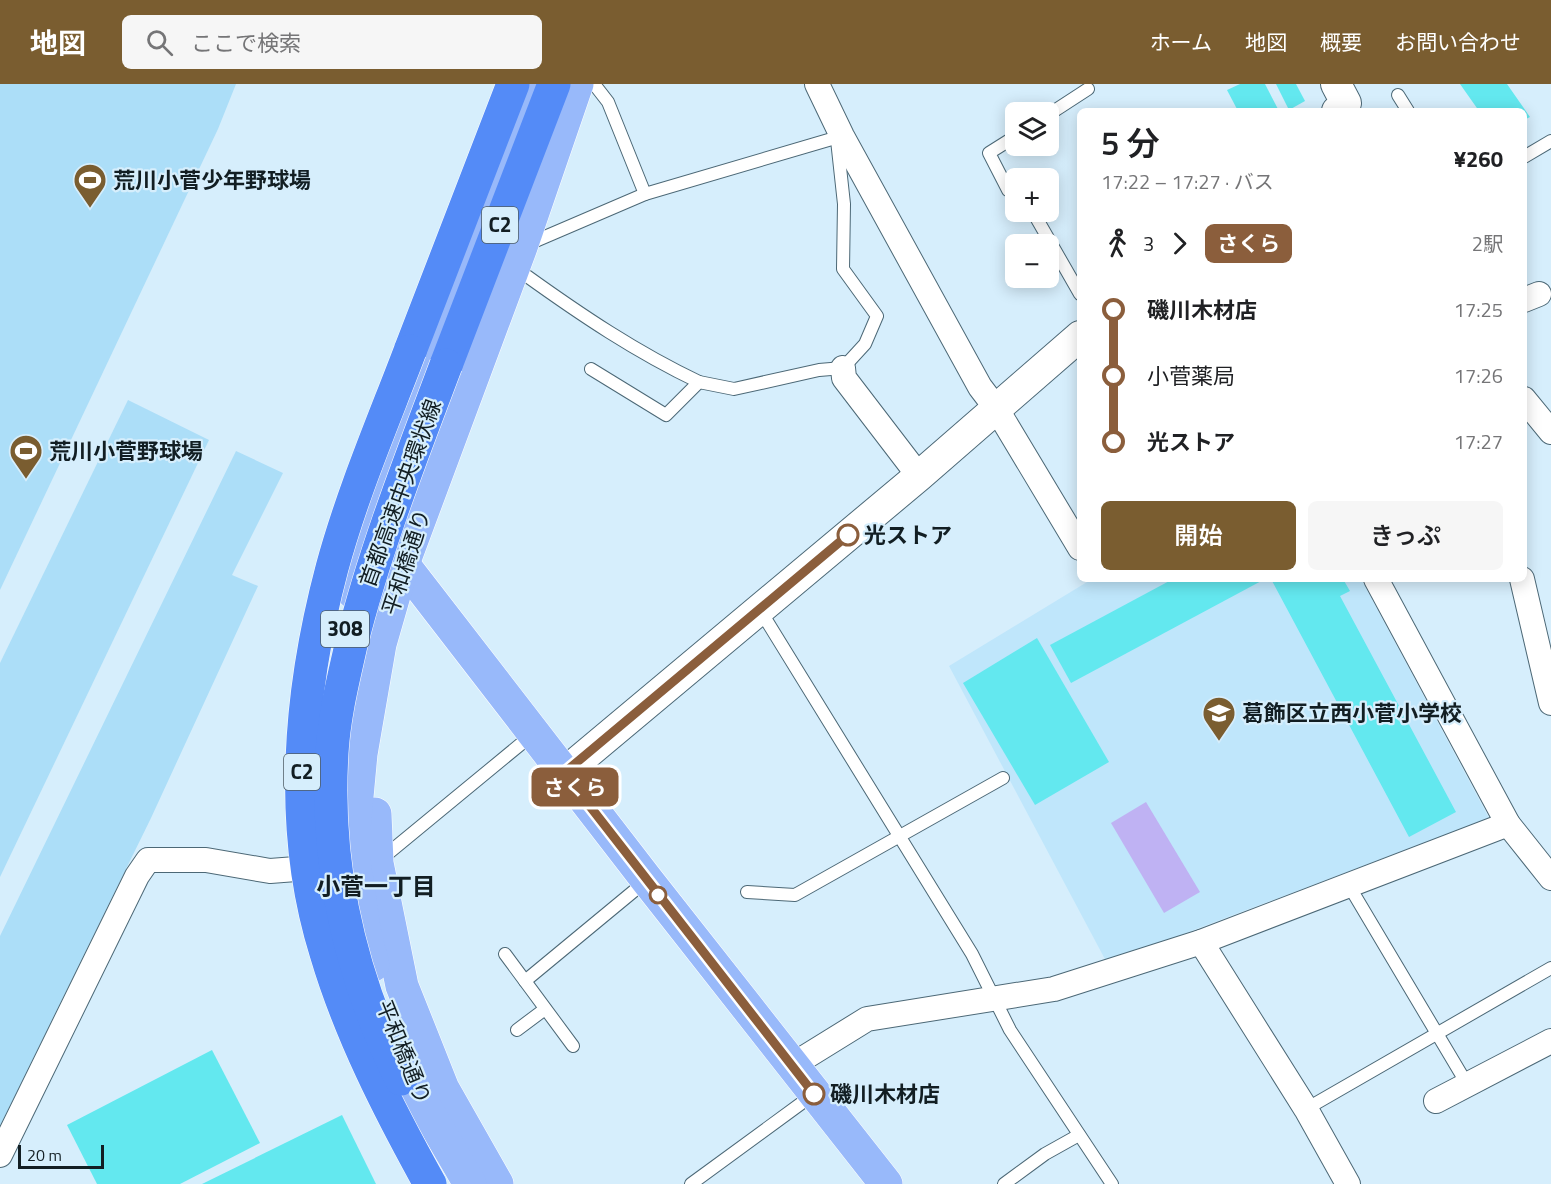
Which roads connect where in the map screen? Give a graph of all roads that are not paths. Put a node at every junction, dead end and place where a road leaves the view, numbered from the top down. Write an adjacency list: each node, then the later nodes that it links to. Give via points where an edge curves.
1 (513, 84): 63 (highway, 首都高速中央環状線 / C2, bridge, via 355,499 322,613 305,712 302,792 306,848 325,952 372,1070)
2 (531, 84): 40 (main road, 平和橋通り / 308, via 364,539 330,702)
3 (554, 84): 64 (highway, 首都高速中央環状線 / C2, bridge, via 389,515 367,582 338,706 332,751 333,844 351,948 394,1064)
4 (577, 84): 18 (main road, 平和橋通り / 308)
5 (594, 84): 16 (lane, via 608,102)
6 (817, 84): 11 (street)
7 (1089, 90): 9 (lane)
8 (1398, 95): 10 (lane)
9 (1059, 108)
10 (1406, 108)
11 (839, 137): 16 (lane); 21 (lane, via 843,269 878,316 865,344); 25 (street, via 980,387)
12 (1551, 141): 14 (lane)
13 (1005, 143): 15 (lane, via 989,153)
14 (1527, 156)
15 (1005, 184)
16 (645, 194): 18 (lane)
17 (1038, 222): 19 (lane)
18 (522, 261): 23 (lane, via 597,327); 29 (main road, 平和橋通り / 308)
19 (1077, 289)
20 (1077, 339): 25 (street)
21 (843, 368): 23 (lane, via 734,389); 27 (street, via 844,378)
22 (591, 369): 23 (lane, via 666,415)
23 (699, 382)
24 (1527, 403): 26 (street)
25 (996, 408): 27 (street); 28 (street)
26 (1551, 432)
27 (919, 476): 32 (street)
28 (1077, 543)
29 (403, 564): 34 (main road); 39 (main road, 平和橋通り / 308, via 380,644 361,754 375,805)
30 (1378, 582): 37 (street)
31 (1523, 582): 33 (street)
32 (759, 609): 35 (street); 38 (lane)
33 (1551, 703)
34 (534, 734): 35 (main road); 39 (lane)
35 (564, 773): 42 (main road)
36 (1003, 778): 38 (lane)
37 (1508, 824): 41 (street); 43 (street)
38 (901, 836): 44 (lane, via 795,895); 49 (lane, via 972,954)
39 (365, 862): 40 (street); 65 (main road, 平和橋通り, via 364,934 387,1018 421,1100); 66 (main road, via 402,986 443,1089)
40 (320, 867): 61 (street, via 270,871 206,860 148,860); 62 (main road, 平和橋通り / 308, via 330,985 392,1139)
41 (1551, 878)
42 (647, 880): 48 (lane); 55 (main road)
43 (1348, 884): 45 (street); 52 (lane)
44 (747, 892)
45 (1201, 942): 49 (street, via 1054,989); 59 (street)
46 (505, 954): 48 (lane)
47 (1551, 968): 52 (lane)
48 (525, 981): 50 (lane)
49 (992, 998): 55 (street, via 867,1019); 60 (lane)
50 (545, 1009): 51 (lane); 54 (lane)
51 (517, 1030)
52 (1439, 1034): 56 (lane); 59 (lane)
53 (1551, 1041): 56 (street)
54 (573, 1046)
55 (791, 1066): 57 (main road)
56 (1467, 1084): 58 (street)
57 (814, 1094): 67 (lane); 68 (main road)
58 (1436, 1101)
59 (1305, 1109): 71 (street)
60 (1078, 1135): 69 (lane); 70 (lane)
61 (0, 1155)
62 (417, 1184)
63 (430, 1184)
64 (456, 1184)
65 (470, 1184)
66 (497, 1184)
67 (691, 1184)
68 (886, 1184)
69 (1004, 1184)
70 (1112, 1184)
71 (1348, 1184)

